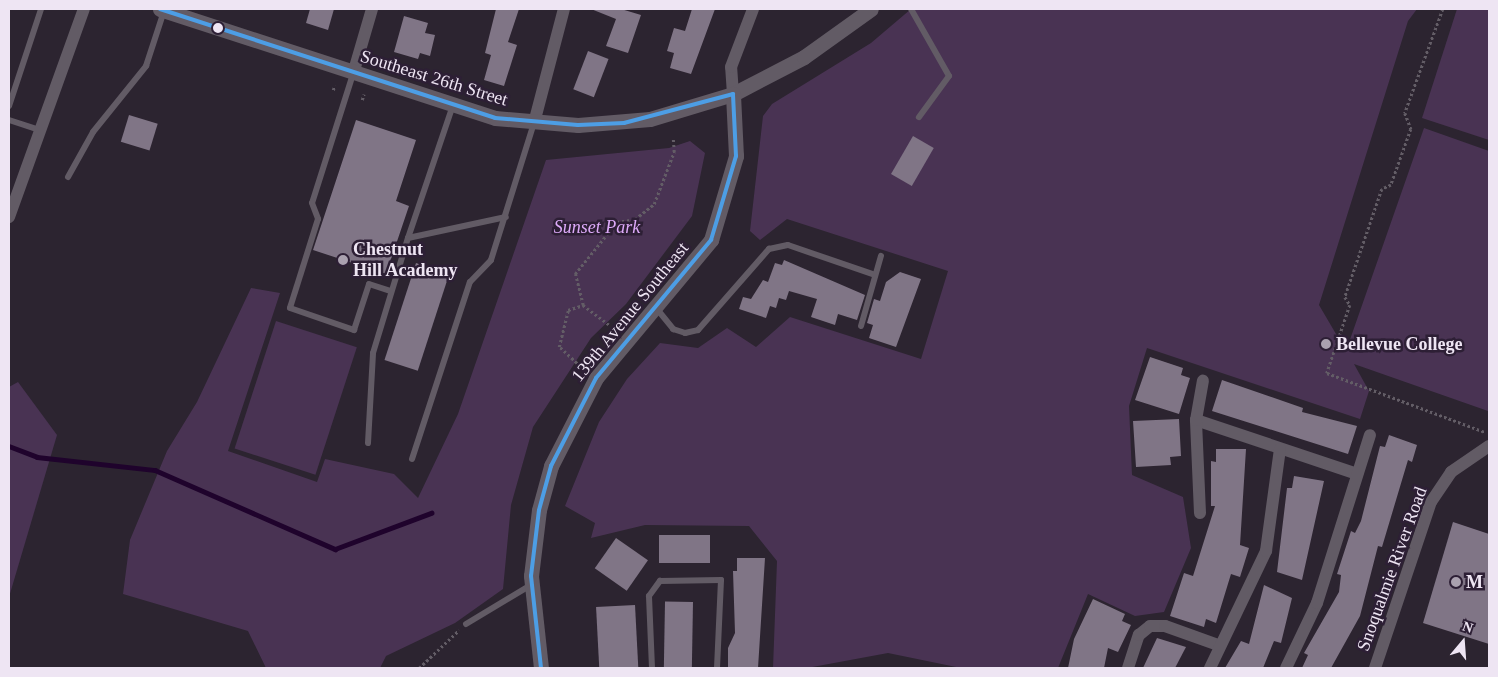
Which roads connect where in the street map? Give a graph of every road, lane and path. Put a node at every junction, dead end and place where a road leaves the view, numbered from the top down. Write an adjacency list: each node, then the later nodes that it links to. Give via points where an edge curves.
1 (41, 9): 16 (lane)
2 (84, 9): 21 (street)
3 (372, 9): 10 (street)
4 (564, 9): 20 (street)
5 (753, 9): 14 (street, 139th Avenue Southeast, via 731,67)
6 (871, 9): 14 (street, Southeast 26th Street, via 804,57)
7 (911, 9): 18 (lane, via 949,76)
8 (1443, 9): 37 (path, via 1406,113 1411,129 1391,185 1382,189 1346,297 1350,305 1328,372)
9 (162, 10): 10 (street, Southeast 26th Street); 23 (lane, via 146,66 93,132)
10 (353, 74): 17 (street, Southeast 26th Street); 29 (lane, via 312,203 318,219 290,308 354,330 369,284)
11 (334, 85): 12 (path)
12 (333, 90)
13 (364, 94): 15 (path)
14 (733, 94): 20 (street, Southeast 26th Street, via 650,119 578,126); 31 (street, 139th Avenue Southeast, via 736,156 726,202 699,260)
15 (362, 100)
16 (9, 106)
17 (453, 106): 20 (street, Southeast 26th Street); 26 (lane)
18 (919, 117)
19 (9, 120): 21 (lane)
20 (534, 123): 25 (lane)
21 (43, 131): 24 (street)
22 (672, 138): 30 (path, via 674,152 654,204 635,219 617,222 575,274)
23 (68, 177)
24 (9, 217)
25 (506, 217): 26 (lane); 42 (lane, via 492,260 470,282)
26 (408, 238): 29 (lane)
27 (881, 256): 28 (lane)
28 (875, 275): 31 (lane, via 788,245 769,249 698,330 685,333 673,329); 33 (lane)
29 (392, 291): 39 (lane, via 373,353)
30 (583, 305): 32 (path); 34 (path, via 568,310 559,347)
31 (656, 309): 34 (street, 139th Avenue Southeast)
32 (610, 325)
33 (861, 326)
34 (596, 378): 45 (street, 139th Avenue Southeast, via 551,466 534,540)
35 (1202, 381): 36 (street)
36 (1196, 420): 41 (street); 44 (street)
37 (1489, 431)
38 (1370, 435): 43 (street)
39 (368, 442)
40 (1489, 446): 55 (street, Snoqualmie River Road, via 1451,472 1431,502)
41 (1280, 449): 43 (street); 47 (street, via 1266,551)
42 (412, 459)
43 (1358, 474): 54 (street, via 1317,604)
44 (1200, 513)
45 (532, 585): 46 (lane); 49 (street, 139th Avenue Southeast)
46 (466, 624): 48 (path)
47 (1218, 645): 52 (street, via 1165,626 1150,626 1139,635); 53 (street)
48 (418, 668)
49 (541, 668)
50 (652, 668): 51 (lane, via 649,596 660,581 721,580)
51 (717, 668)
52 (1128, 668)
53 (1210, 668)
54 (1286, 668)
55 (1375, 668)

